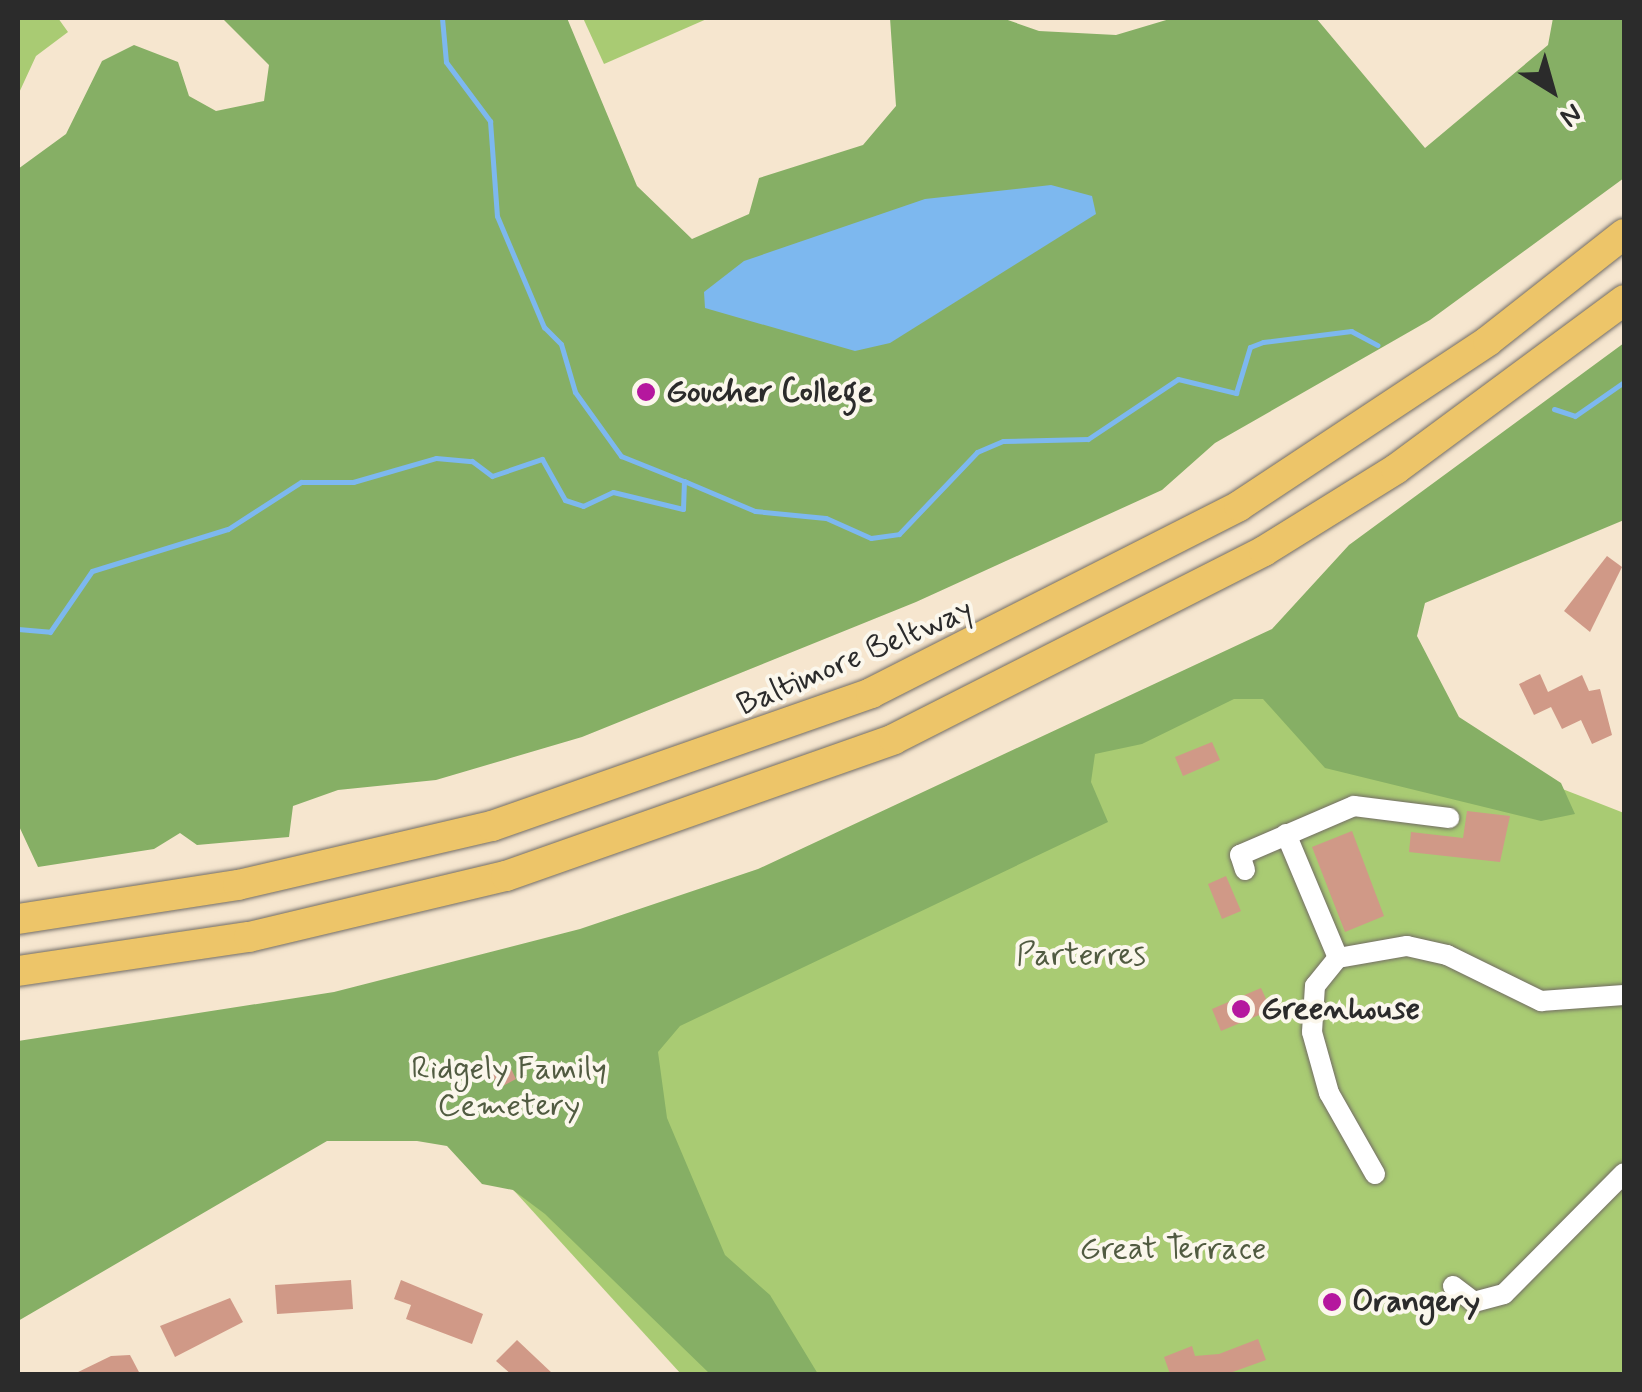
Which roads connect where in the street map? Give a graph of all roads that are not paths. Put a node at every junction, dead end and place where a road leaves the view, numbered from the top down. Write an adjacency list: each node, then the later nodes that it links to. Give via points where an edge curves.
1 (1624, 234): 6 (highway, Baltimore Beltway, via 1488,341 1239,506 871,693 492,826 238,885)
2 (1624, 300): 8 (highway, via 1411,458 1264,552 894,739 506,876 249,937)
3 (1450, 818): 4 (lane, via 1354,806)
4 (1286, 834): 5 (lane, via 1240,855); 7 (lane)
5 (1245, 870)
6 (18, 919)
7 (1338, 958): 9 (lane, via 1407,946 1448,955 1540,1001); 11 (lane, via 1315,986 1312,1032 1329,1093)
8 (18, 971)
9 (1624, 995)
10 (1624, 1172): 12 (lane, via 1504,1294 1474,1302)
11 (1375, 1174)
12 (1452, 1286)

